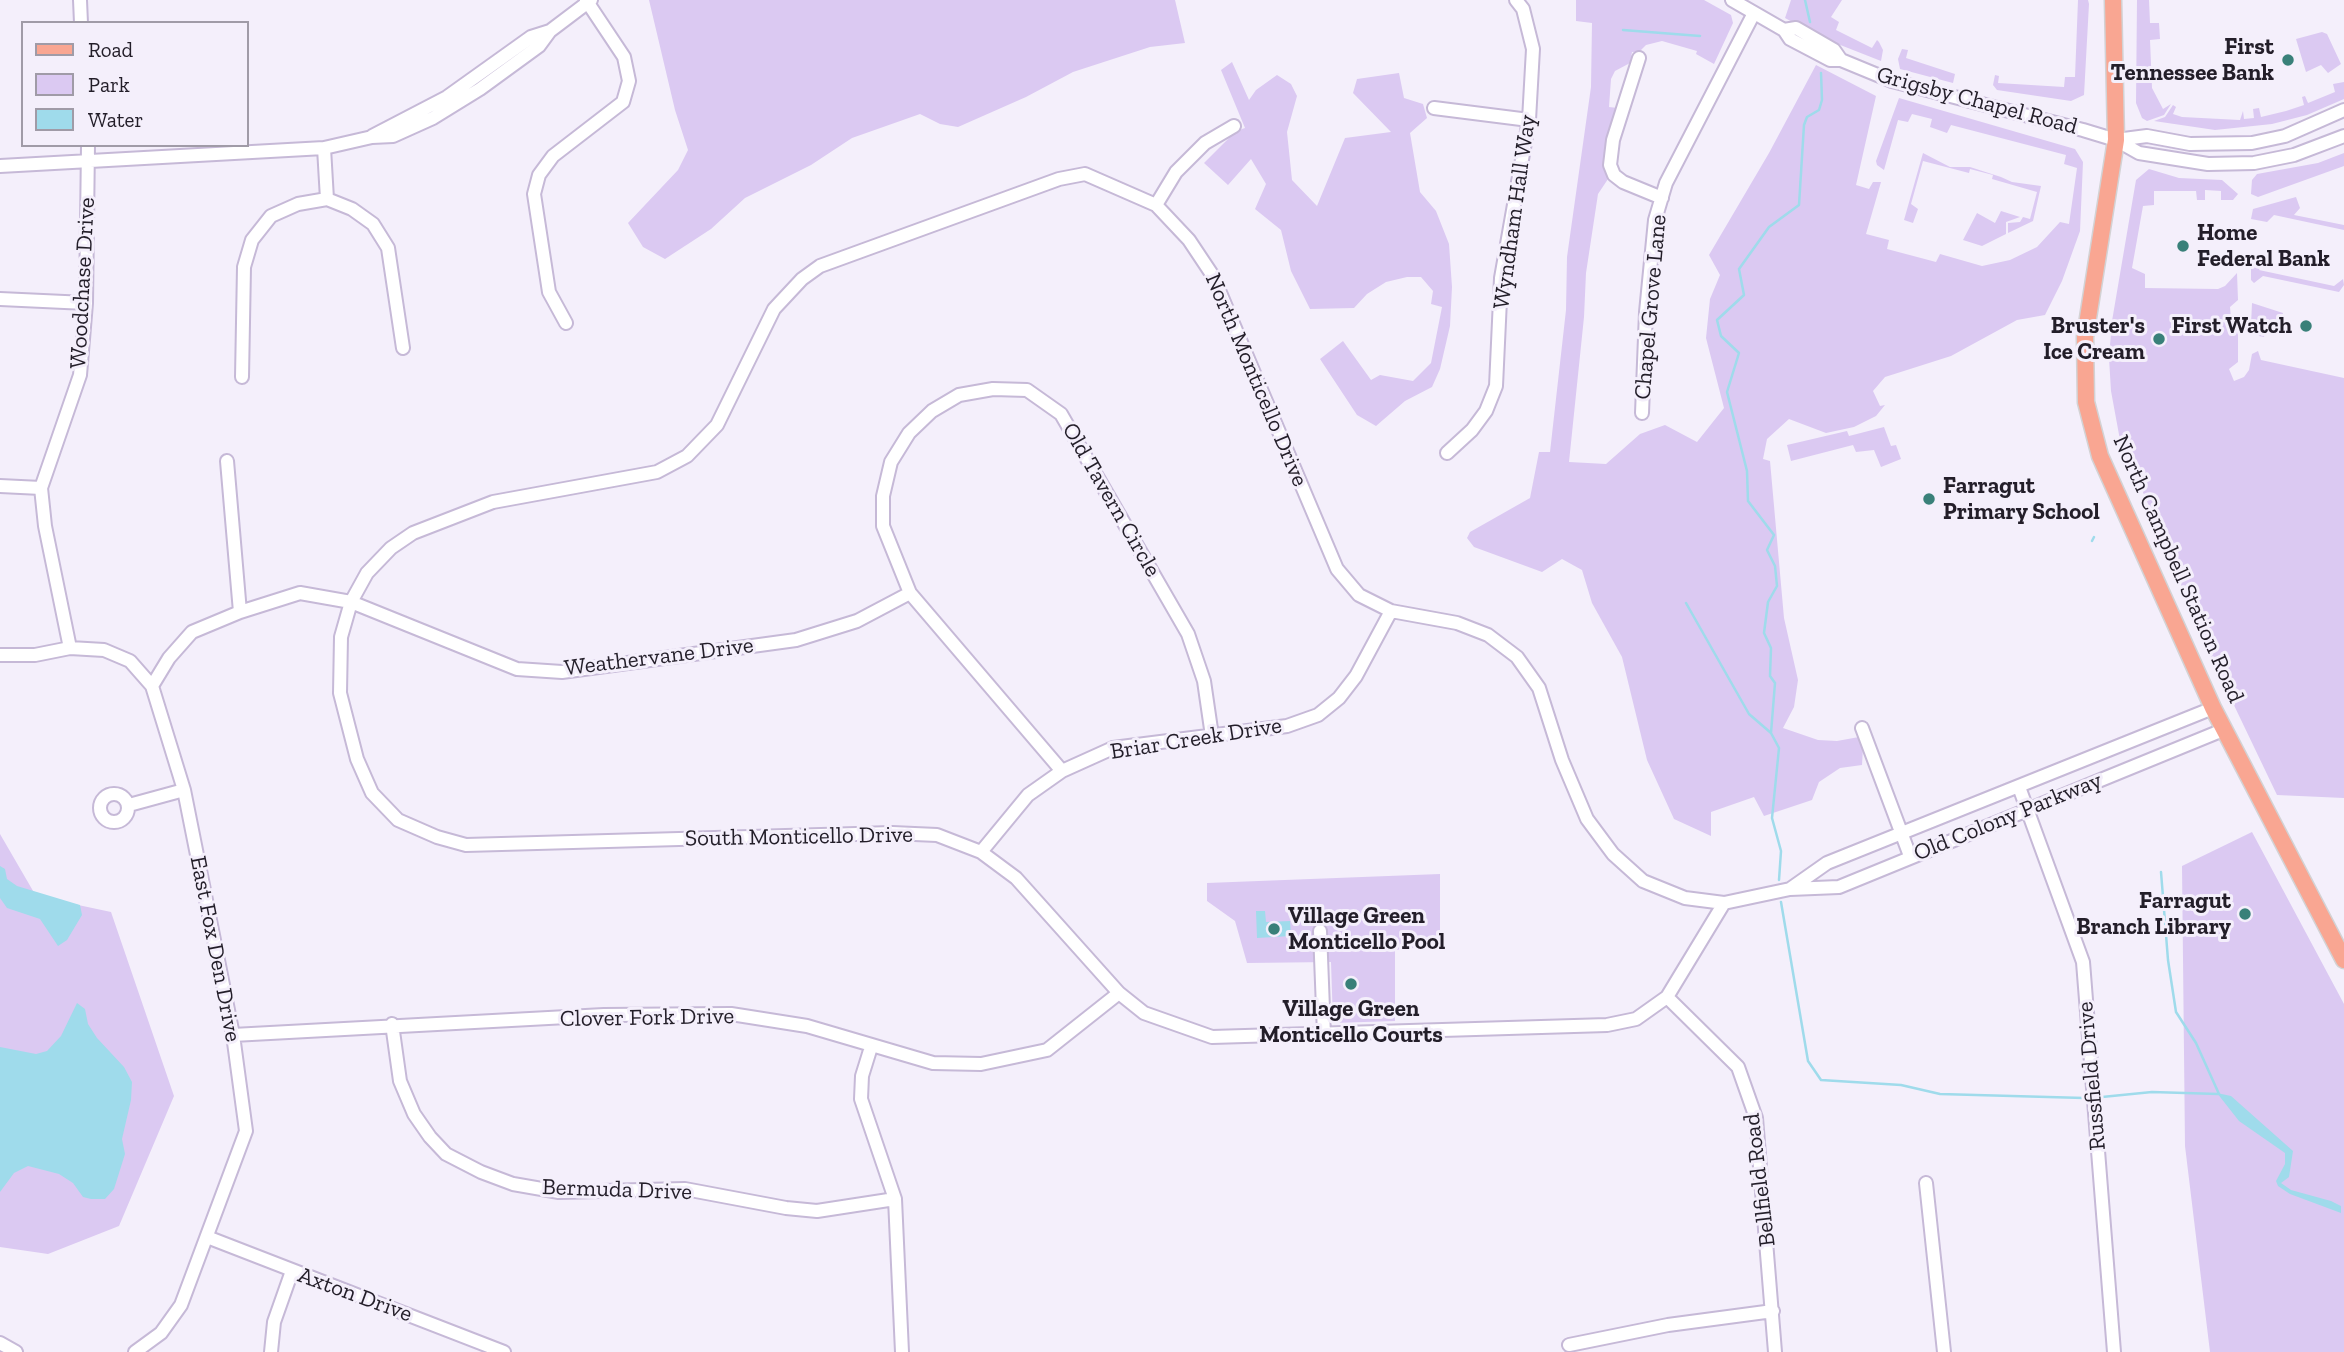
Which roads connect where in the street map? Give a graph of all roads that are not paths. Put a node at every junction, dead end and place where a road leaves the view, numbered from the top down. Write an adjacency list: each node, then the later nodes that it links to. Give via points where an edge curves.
1 (80, 0): 7 (street)
2 (1516, 0): 11 (street, Wyndham Hall Way, via 1523,9 1533,49)
3 (1732, 0): 6 (street, Grigsby Chapel Road)
4 (2113, 0): 14 (main road, North Campbell Station Road)
5 (588, 1): 16 (street, via 531,53 452,108 393,136 372,136); 24 (street, via 624,57 629,81 623,102 553,156 539,176 534,194 549,292)
6 (1754, 13): 14 (street, Grigsby Chapel Road, via 1784,30 1796,28 1834,50 1842,61 1936,94); 19 (street, Chapel Grove Lane)
7 (81, 21)
8 (1639, 58): 19 (street, via 1609,165 1623,182)
9 (1434, 108): 11 (street)
10 (2344, 110): 14 (street, via 2285,136 2252,143 2190,144 2147,136)
11 (1529, 120): 28 (street, Wyndham Hall Way, via 1501,278 1496,386 1486,411)
12 (1234, 126): 21 (street, via 1205,143 1176,172)
13 (2344, 136): 14 (street, via 2294,155 2228,164 2164,159 2139,153)
14 (2116, 140): 39 (main road, North Campbell Station Road, via 2085,337 2086,402 2099,456)
15 (88, 147): 17 (street, Woodchase Drive)
16 (324, 148): 17 (street); 20 (street)
17 (89, 160): 18 (street); 23 (street, Woodchase Drive)
18 (0, 166)
19 (1662, 198): 27 (street, Chapel Grove Lane, via 1655,220 1646,312)
20 (327, 199): 25 (street, via 373,224 388,248); 26 (street, via 298,204 271,216 252,240 244,267)
21 (1156, 205): 33 (street, North Monticello Drive, via 1085,174 1059,179 820,266 775,309 717,425 687,456 657,472 493,502 434,524 391,548 367,573); 35 (street, North Monticello Drive, via 1189,240 1213,276 1337,569 1359,595)
22 (0, 299): 23 (street)
23 (86, 303): 31 (street, Woodchase Drive, via 80,375)
24 (566, 323)
25 (403, 348)
26 (242, 377)
27 (1642, 413)
28 (1447, 453)
29 (227, 461): 34 (street)
30 (0, 486): 31 (street)
31 (41, 488): 36 (street, Woodchase Drive)
32 (910, 593): 33 (street, Weathervane Drive, via 856,621 796,640 562,672 517,669); 42 (street, Old Tavern Circle, via 883,526 883,496 891,463 917,425 959,395 1027,390 1061,414 1188,634 1205,681); 43 (street, Old Tavern Circle)
33 (351, 602): 34 (street, Weathervane Drive, via 300,593); 49 (street, South Monticello Drive, via 341,637 340,693 357,759 372,793 398,820 437,837 466,845 891,833 937,835)
34 (240, 611): 38 (street, Weathervane Drive, via 192,632)
35 (1391, 611): 42 (street, Briar Creek Drive, via 1356,676 1318,716 1287,726); 52 (street, North Monticello Drive, via 1457,622 1488,635 1517,657 1539,688 1587,819 1613,854 1643,881 1685,898)
36 (70, 648): 37 (street, East Fox Den Drive, via 34,656); 38 (street, East Fox Den Drive, via 104,650 121,657)
37 (0, 655)
38 (152, 686): 45 (street, East Fox Den Drive)
39 (2213, 708): 41 (main road, North Campbell Station Road); 44 (street, Old Colony Parkway)
40 (1862, 728): 48 (street)
41 (2224, 730): 47 (street, Old Colony Parkway); 54 (main road, North Campbell Station Road)
42 (1212, 736): 43 (street, Briar Creek Drive, via 1113,748)
43 (1062, 771): 49 (street, Briar Creek Drive, via 1028,795)
44 (2019, 787): 47 (street, Russfield Drive); 48 (street, Old Colony Parkway)
45 (184, 790): 46 (street); 58 (street, East Fox Den Drive)
46 (129, 805)
47 (2027, 810): 50 (street, Old Colony Parkway); 75 (street, Russfield Drive, via 2083,962)
48 (1902, 834): 50 (street); 51 (street, Old Colony Parkway, via 1827,863)
49 (981, 852): 55 (street, South Monticello Drive, via 1016,878)
50 (1910, 856): 51 (street, Old Colony Parkway, via 1839,887)
51 (1790, 889): 52 (street, Old Colony Parkway)
52 (1724, 903): 56 (street, South Monticello Drive)
53 (1320, 931): 59 (street)
54 (2344, 960)
55 (1119, 993): 59 (street, South Monticello Drive, via 1144,1013 1212,1037); 60 (street, Clover Fork Drive, via 1047,1050 981,1064 933,1063)
56 (1667, 997): 59 (street, South Monticello Drive, via 1636,1019 1607,1025); 65 (street, Bellfield Road, via 1738,1067 1756,1118)
57 (392, 1024): 58 (street, Clover Fork Drive); 60 (street, Clover Fork Drive, via 731,1014 807,1026); 62 (street, Bermuda Drive, via 400,1081 430,1137 446,1154 502,1180 559,1192 685,1189 817,1211)
58 (233, 1035): 63 (street, East Fox Den Drive, via 246,1131)
59 (1324, 1035)
60 (871, 1047): 62 (street, via 862,1076 862,1099)
61 (1926, 1183): 74 (street)
62 (895, 1199): 72 (street)
63 (206, 1237): 64 (street, Axton Drive); 69 (street, East Fox Den Drive, via 181,1305 161,1333)
64 (292, 1271): 70 (street, via 274,1322); 71 (street, Axton Drive)
65 (1773, 1311): 67 (street); 73 (street, Bellfield Road)
66 (0, 1343): 68 (street)
67 (1569, 1345)
68 (16, 1352)
69 (135, 1352)
70 (271, 1352)
71 (504, 1352)
72 (902, 1352)
73 (1775, 1352)
74 (1944, 1352)
75 (2114, 1352)

